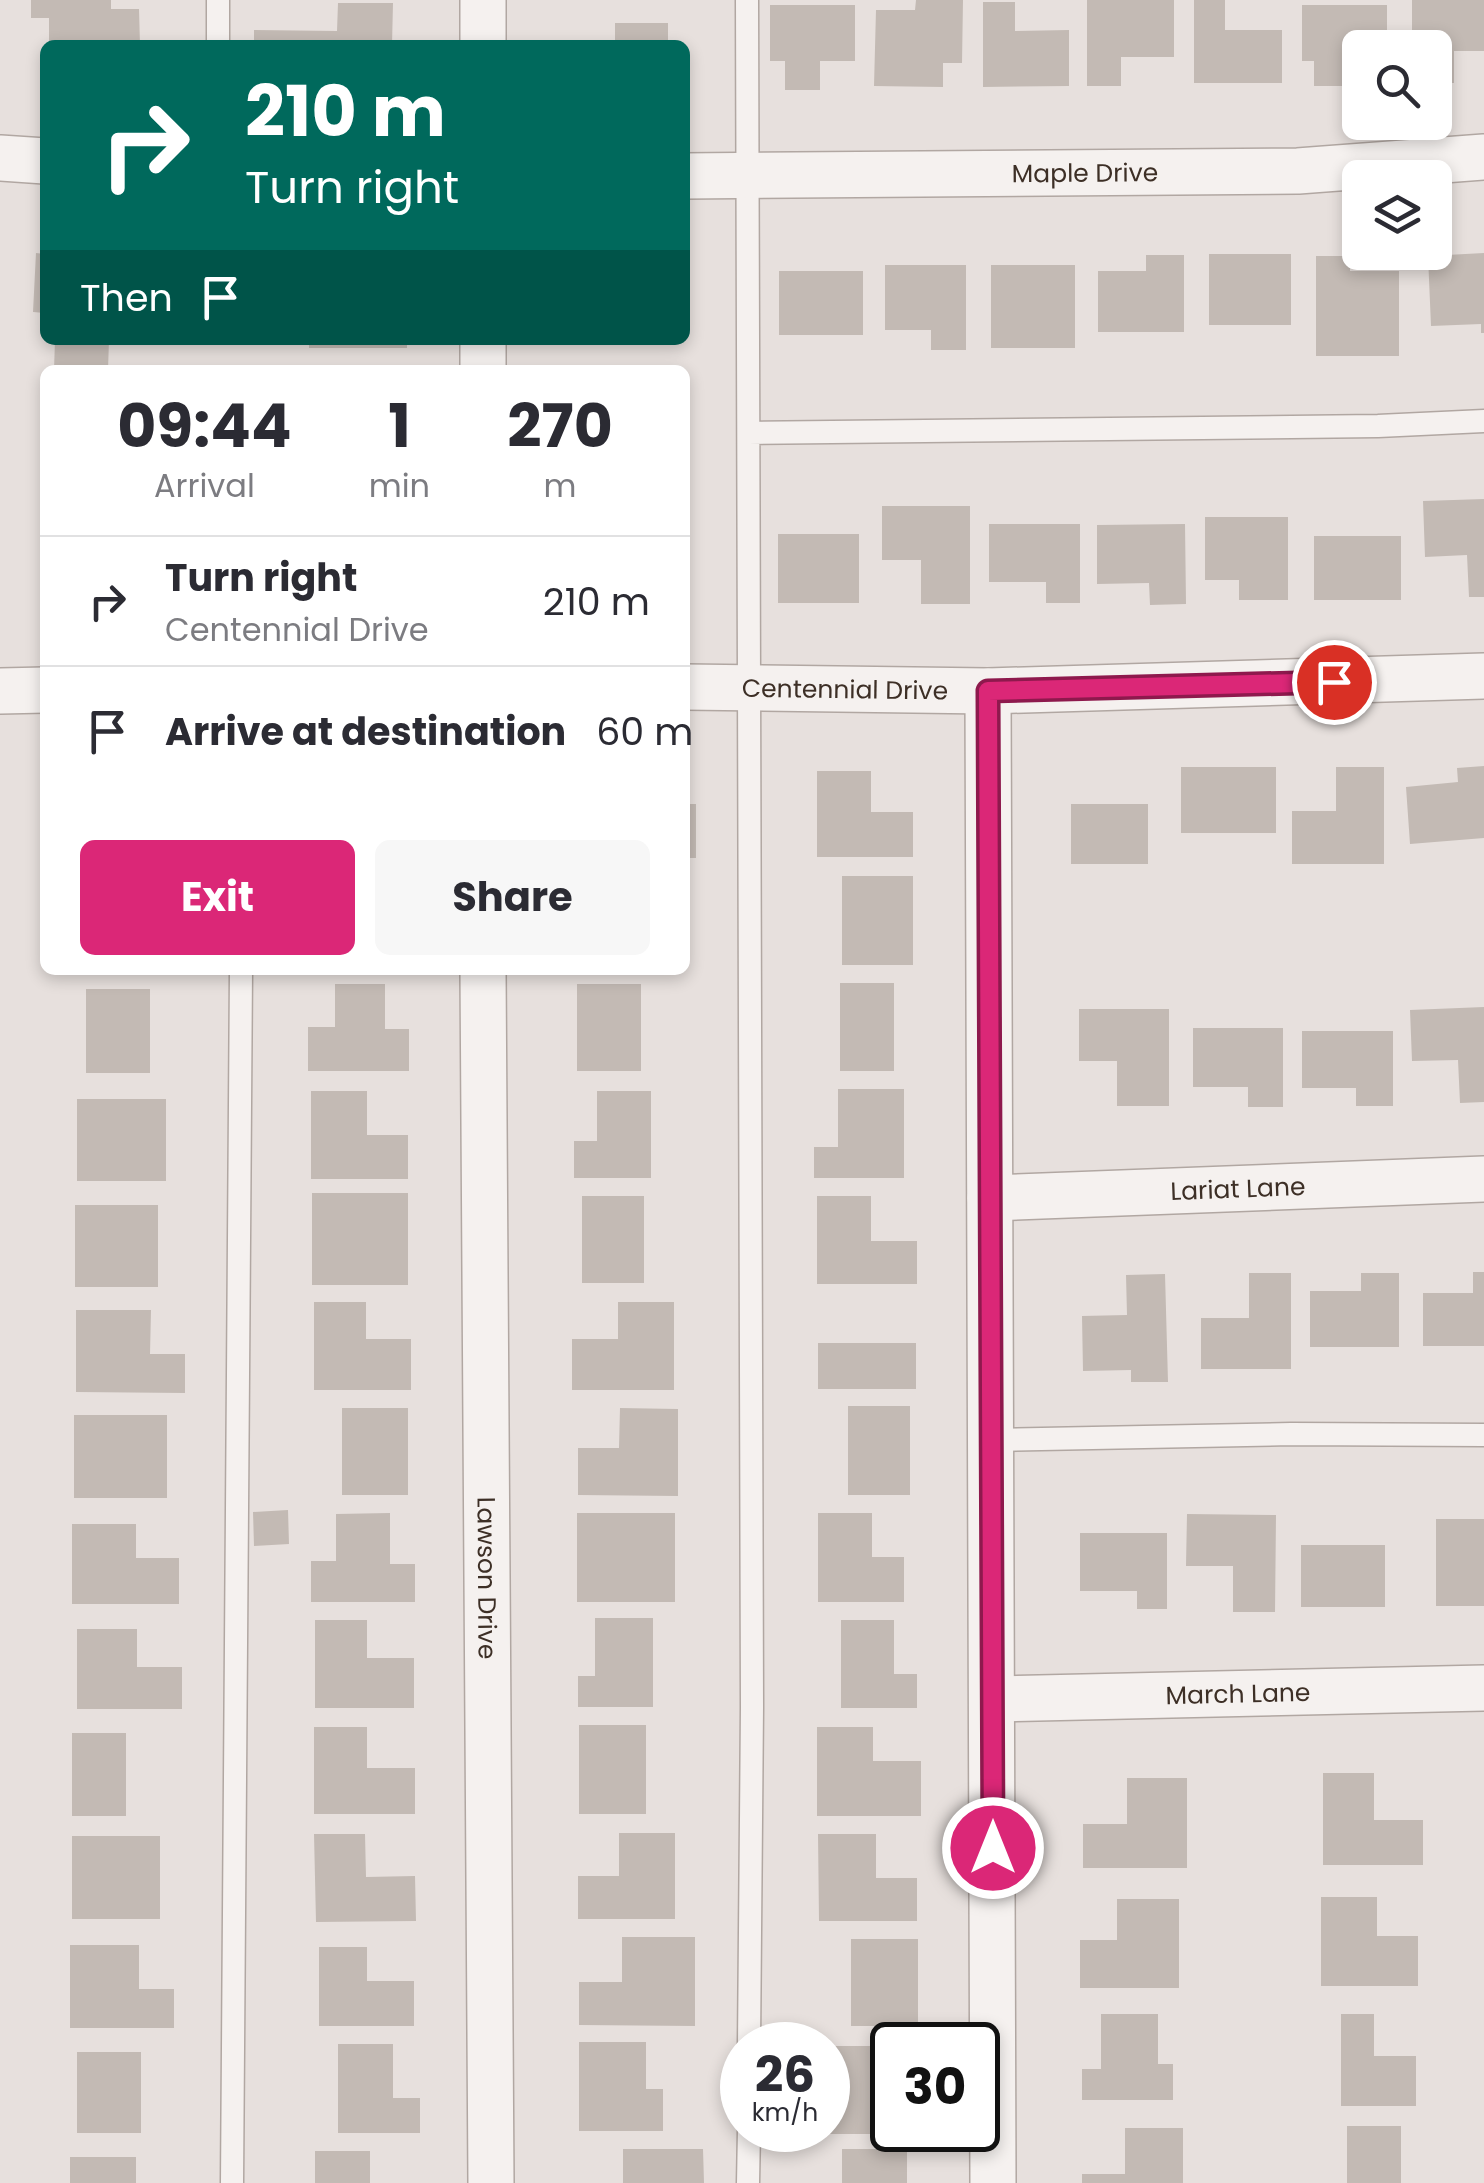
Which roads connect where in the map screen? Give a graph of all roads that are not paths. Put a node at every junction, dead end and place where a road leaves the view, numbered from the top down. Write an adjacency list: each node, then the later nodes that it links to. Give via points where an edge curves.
1 (218, 0): 4 (lane)
2 (482, 0): 5 (street)
3 (747, 0): 10 (lane)
4 (218, 40)
5 (483, 40)
6 (0, 158): 8 (street)
7 (1484, 158): 10 (street, Maple Drive, via 1298,171)
8 (40, 161)
9 (690, 176): 10 (street, Maple Drive)
10 (748, 176): 12 (lane)
11 (1484, 421): 12 (lane)
12 (748, 433): 15 (lane)
13 (1484, 676): 18 (street, Centennial Drive)
14 (690, 687): 15 (street, Centennial Drive)
15 (748, 688): 18 (street, Centennial Drive); 27 (lane)
16 (40, 690): 17 (street)
17 (0, 691)
18 (988, 691): 22 (street)
19 (241, 975): 29 (lane)
20 (483, 975): 30 (street, Lawson Drive)
21 (1484, 1179): 22 (street, Lariat Lane)
22 (990, 1198): 24 (street)
23 (1484, 1435): 24 (lane)
24 (991, 1440): 26 (street)
25 (1484, 1688): 26 (street, March Lane)
26 (993, 1699): 32 (street)
27 (749, 2022)
28 (748, 2152): 31 (lane)
29 (232, 2183)
30 (491, 2183)
31 (748, 2183)
32 (993, 2183)

